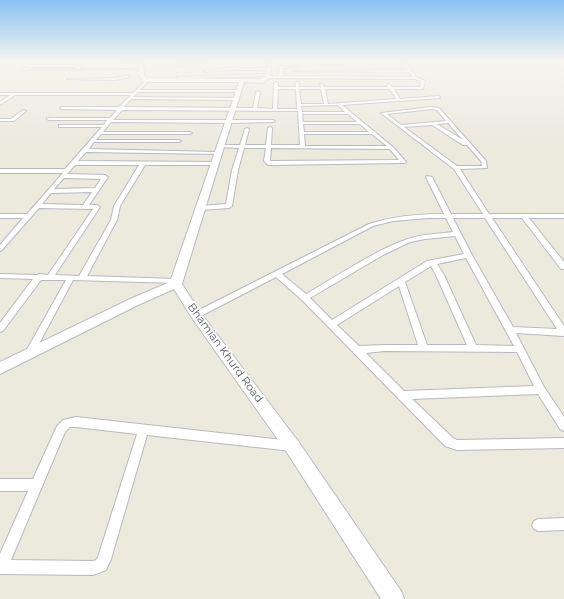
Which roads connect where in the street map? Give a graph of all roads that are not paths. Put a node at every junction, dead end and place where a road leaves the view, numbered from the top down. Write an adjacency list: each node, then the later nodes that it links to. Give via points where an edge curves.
1 (137, 90): 17 (street)
2 (228, 90): 12 (street)
3 (233, 90): 12 (street)
4 (240, 90): 12 (street)
5 (241, 90): 12 (street)
6 (277, 90): 30 (street)
7 (298, 90): 24 (street)
8 (323, 90): 25 (street)
9 (346, 90): 23 (street)
10 (369, 90): 21 (street)
11 (392, 90): 20 (street)
12 (236, 92): 17 (street); 17 (street); 28 (street); 29 (street); 36 (street); 38 (street); 60 (street)
13 (258, 92): 29 (street)
14 (0, 94): 15 (street)
15 (15, 94): 16 (street); 22 (street)
16 (80, 94): 17 (street); 19 (street)
17 (133, 94): 28 (street)
18 (439, 97): 20 (street)
19 (75, 98)
20 (399, 100): 21 (street)
21 (374, 102): 23 (street)
22 (0, 103)
23 (350, 104): 26 (street)
24 (299, 105): 25 (street); 32 (street)
25 (326, 105): 26 (street)
26 (340, 105): 33 (street)
27 (62, 108): 28 (street)
28 (120, 109): 37 (street)
29 (254, 110): 30 (street)
30 (275, 110): 32 (street)
31 (24, 111): 35 (street, via 12,120)
32 (300, 112): 33 (street); 40 (street)
33 (348, 113): 41 (street)
34 (49, 119): 37 (street)
35 (0, 120)
36 (273, 121)
37 (108, 122): 38 (street); 43 (street); 47 (street)
38 (153, 122): 48 (street)
39 (449, 122): 42 (street); 44 (street, via 435,108 383,113); 57 (street)
40 (302, 123): 41 (street); 50 (street)
41 (359, 123): 51 (street)
42 (432, 124): 44 (street); 57 (street)
43 (61, 126)
44 (401, 126): 63 (street)
45 (270, 128): 55 (street)
46 (248, 129): 54 (street)
47 (100, 133): 48 (street); 52 (street)
48 (146, 133): 49 (street)
49 (190, 133)
50 (303, 133): 51 (street); 56 (street)
51 (373, 133): 58 (street)
52 (93, 141): 53 (street); 59 (street)
53 (179, 141)
54 (243, 147): 55 (street); 60 (street); 72 (street, via 235,170 229,206)
55 (268, 147): 56 (street); 58 (street, via 267,162 270,163 403,162)
56 (303, 147): 58 (street)
57 (471, 147): 63 (street, via 485,167)
58 (391, 148)
59 (85, 150): 60 (street); 61 (street)
60 (217, 154): 62 (street); 72 (street)
61 (74, 163): 62 (street); 65 (street)
62 (143, 163): 89 (street, via 117,206 114,220)
63 (456, 168): 76 (street)
64 (0, 171): 65 (street)
65 (67, 171): 66 (street)
66 (62, 176): 68 (street, via 104,177); 69 (street)
67 (429, 177): 75 (street)
68 (96, 190): 69 (street); 71 (street)
69 (50, 191): 70 (street)
70 (37, 206): 71 (street); 74 (street)
71 (85, 207): 87 (street, via 96,208)
72 (201, 208): 91 (street)
73 (0, 216): 74 (street)
74 (29, 216): 80 (street)
75 (449, 216): 76 (street); 79 (street); 84 (street, via 385,220)
76 (486, 216): 77 (street); 97 (street)
77 (524, 216): 78 (street); 83 (street)
78 (564, 216)
79 (458, 234): 81 (street); 92 (street, via 408,241)
80 (0, 249)
81 (468, 255): 82 (street); 96 (street)
82 (432, 262): 90 (street); 99 (street)
83 (564, 267)
84 (277, 274): 92 (street); 93 (street)
85 (0, 276): 86 (street)
86 (40, 276): 87 (street); 95 (street)
87 (50, 277): 88 (street)
88 (71, 278): 89 (street); 102 (street)
89 (82, 278): 91 (street)
90 (400, 280): 94 (street); 98 (street)
91 (176, 282): 93 (street, Bhamian Khurd Road); 102 (street)
92 (305, 298): 94 (street)
93 (196, 315): 109 (street, Bhamian Khurd Road)
94 (332, 324): 101 (street)
95 (0, 329)
96 (510, 330): 97 (street); 100 (street)
97 (564, 332)
98 (424, 348): 99 (street); 101 (street)
99 (473, 349): 100 (street)
100 (520, 349): 104 (street)
101 (357, 350): 105 (street)
102 (30, 353): 103 (street)
103 (0, 368)
104 (541, 390): 105 (street); 106 (street)
105 (400, 395): 108 (street, via 445,439 454,444)
106 (564, 426)
107 (143, 430): 109 (street); 111 (street, via 67,423 61,429); 114 (street, via 101,565 93,568)
108 (564, 443)
109 (292, 446): 115 (street, Bhamian Khurd Road)
110 (0, 485): 111 (street)
111 (36, 485): 114 (street)
112 (564, 524): 113 (street)
113 (538, 525)
114 (0, 567)
115 (393, 599)

